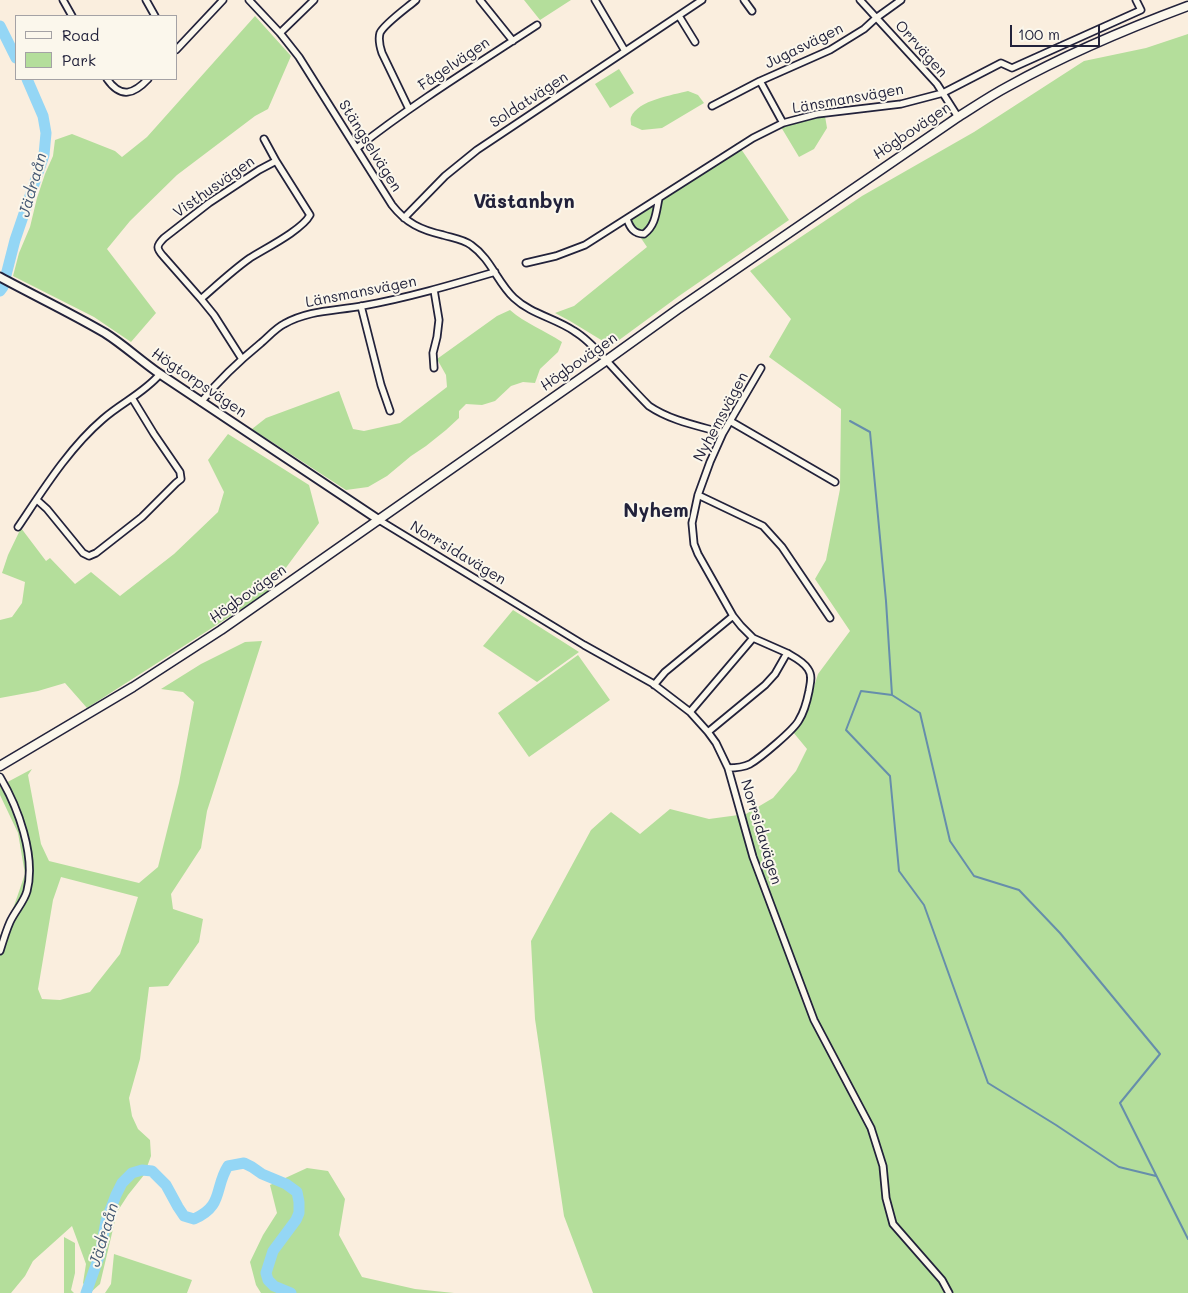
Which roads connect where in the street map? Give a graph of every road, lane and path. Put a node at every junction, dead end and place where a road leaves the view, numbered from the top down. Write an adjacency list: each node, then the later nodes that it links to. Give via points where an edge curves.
1 (63, 0): 16 (street)
2 (146, 0): 17 (street)
3 (223, 0): 24 (street)
4 (249, 0): 21 (street, Stängselvägen)
5 (314, 0): 21 (street)
6 (416, 0): 31 (street, Fågelvägen, via 382,29 380,35 382,53)
7 (480, 0): 22 (street, Fågelvägen)
8 (595, 0): 25 (street)
9 (702, 0): 18 (street, Soldatvägen)
10 (744, 0): 15 (street)
11 (860, 0): 19 (street, Orrvägen)
12 (901, 0): 19 (street, Jugasvägen)
13 (1136, 0): 29 (street, Orrvägen, via 1141,10 1012,68 1001,64)
14 (1188, 6): 32 (main road, Högbovägen, via 1072,53)
15 (752, 11)
16 (71, 15)
17 (154, 15)
18 (679, 16): 23 (street); 25 (street, Soldatvägen)
19 (876, 18): 28 (street, Jugasvägen, via 830,50); 29 (street, Orrvägen)
20 (537, 25): 22 (street, Fågelvägen)
21 (280, 33): 35 (street, Stängselvägen)
22 (513, 41): 31 (street, Fågelvägen)
23 (695, 42)
24 (178, 47)
25 (625, 51): 38 (street, Soldatvägen, via 477,150 445,176)
26 (108, 80): 27 (street, via 115,88 126,92 140,88)
27 (147, 80)
28 (760, 81): 30 (street, Jugasvägen); 33 (street)
29 (943, 94): 32 (street, Orrvägen); 33 (street, Länsmansvägen, via 901,104 817,114)
30 (712, 106)
31 (409, 110): 35 (street, Fågelvägen)
32 (958, 117): 47 (main road, Högbovägen)
33 (783, 123): 37 (street, Länsmansvägen, via 758,135)
34 (264, 140): 36 (street)
35 (357, 148): 38 (street, Stängselvägen, via 392,205)
36 (276, 160): 44 (street, Visthusvägen, via 309,218 250,259); 44 (street, Visthusvägen, via 209,203 159,244 160,252)
37 (659, 198): 39 (street, Länsmansvägen); 39 (street, via 654,221 644,234 634,232)
38 (404, 218): 41 (street, Stängselvägen, via 421,229 471,245)
39 (627, 219): 40 (street, Länsmansvägen, via 585,245)
40 (526, 263)
41 (495, 272): 43 (street, Länsmansvägen); 47 (street, Stängselvägen, via 516,300 574,330)
42 (0, 277): 50 (street, Högtorpsvägen, via 104,333)
43 (434, 290): 45 (street, Länsmansvägen); 48 (street, via 439,320 433,353)
44 (201, 299): 46 (street, Visthusvägen)
45 (361, 306): 46 (street, Länsmansvägen, via 325,310 285,323); 53 (street)
46 (242, 359): 52 (street, Länsmansvägen)
47 (607, 360): 55 (street, Stängselvägen, via 657,412); 59 (main road, Högbovägen)
48 (434, 368)
49 (761, 368): 54 (street, Nyhemsvägen)
50 (160, 374): 51 (street); 52 (street, Högtorpsvägen)
51 (132, 398): 58 (street, via 104,418 82,440); 58 (street, via 180,472 176,483 134,523 89,556)
52 (201, 402): 59 (street, Högtorpsvägen)
53 (390, 411)
54 (730, 421): 55 (street, Nyhemsvägen); 56 (street)
55 (724, 433): 57 (street, Nyhemsvägen)
56 (834, 482)
57 (698, 495): 61 (street, Nyhemsvägen, via 692,523 694,544); 62 (street, via 763,526 782,547)
58 (37, 500): 60 (street)
59 (379, 520): 65 (street, Norrsidavägen); 68 (main road, Högbovägen, via 133,687)
60 (18, 527)
61 (733, 616): 63 (street, Nyhemsvägen); 65 (street, via 665,672)
62 (830, 618)
63 (753, 638): 64 (street, Nyhemsvägen); 66 (street)
64 (787, 653): 67 (street, via 765,685); 69 (street, via 808,669 811,678 800,718 757,760)
65 (654, 685): 66 (street, Norrsidavägen)
66 (690, 712): 67 (street, Norrsidavägen)
67 (708, 732): 69 (street, Norrsidavägen)
68 (0, 766)
69 (728, 768): 72 (street, Norrsidavägen, via 753,857 814,1020 871,1128 883,1166 893,1224 942,1280)
70 (0, 777): 71 (street, via 15,806 30,870 26,892)
71 (0, 950)
72 (949, 1293)

